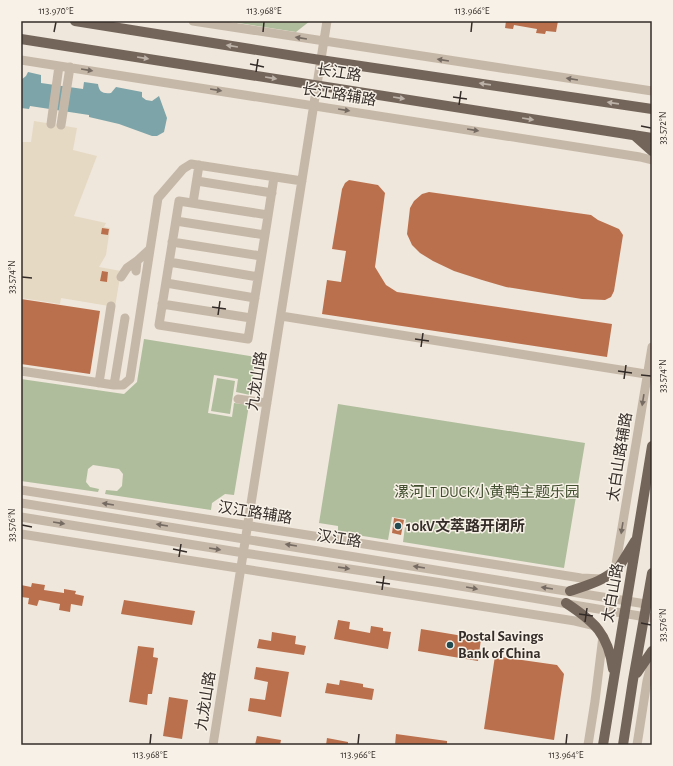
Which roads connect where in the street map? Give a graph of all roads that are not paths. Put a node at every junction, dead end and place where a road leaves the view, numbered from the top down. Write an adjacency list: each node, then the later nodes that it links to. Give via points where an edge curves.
1 (75, 21): 7 (main road, 长江路, one-way to 1)
2 (193, 21): 5 (street, one-way to 2)
3 (327, 21): 5 (street, 九龙山路)
4 (21, 39): 10 (main road, 长江路, one-way to 10)
5 (323, 42): 7 (street, 九龙山路); 11 (street, one-way to 5)
6 (21, 60): 8 (street, 长江路辅路)
7 (320, 60): 10 (street, 九龙山路); 14 (main road, 长江路, one-way to 7)
8 (59, 66): 9 (street, 长江路辅路); 16 (street)
9 (70, 67): 13 (street, 长江路辅路, one-way to 13); 17 (street)
10 (316, 85): 13 (street, 九龙山路); 18 (main road, 长江路, one-way to 18)
11 (652, 91)
12 (652, 103): 14 (main road)
13 (313, 105): 21 (street, 长江路辅路, one-way to 21); 25 (street, 九龙山路)
14 (640, 107): 15 (main road, 长江路)
15 (652, 109)
16 (51, 124)
17 (61, 125)
18 (634, 136): 19 (main road, 长江路); 20 (main road)
19 (652, 138)
20 (652, 151)
21 (652, 160)
22 (199, 166): 23 (street); 24 (street); 32 (street, via 191,164 183,169 158,198)
23 (274, 177): 25 (street); 26 (street)
24 (197, 181): 26 (street); 27 (street)
25 (302, 181): 43 (street, 九龙山路)
26 (272, 193): 28 (street)
27 (193, 203): 28 (street); 29 (street, via 179,201)
28 (268, 215): 30 (street)
29 (176, 221): 30 (street); 31 (street)
30 (265, 235): 33 (street)
31 (172, 242): 33 (street); 35 (street)
32 (150, 249): 34 (street); 48 (street)
33 (261, 256): 38 (street)
34 (137, 261): 36 (street); 37 (street, via 127,268)
35 (169, 262): 38 (street); 39 (street)
36 (136, 271)
37 (121, 277)
38 (258, 277): 40 (street)
39 (166, 284): 40 (street); 41 (street)
40 (255, 298): 45 (street)
41 (162, 304): 45 (street); 45 (street, via 159,325 248,339)
42 (110, 306): 46 (street)
43 (281, 316): 51 (street); 55 (street, 九龙山路)
44 (125, 318): 47 (street)
45 (251, 318)
46 (105, 342): 47 (street); 52 (street)
47 (121, 345): 48 (street); 53 (street)
48 (135, 347): 53 (street, via 130,379 123,385)
49 (652, 348): 51 (street, 太白山路辅路)
50 (21, 371): 52 (street)
51 (650, 375): 66 (street, 太白山路辅路, one-way to 66)
52 (99, 383): 53 (street)
53 (114, 385)
54 (238, 399): 55 (street)
55 (267, 403): 60 (street, 九龙山路)
56 (652, 446): 63 (main road, 太白山路)
57 (21, 490): 60 (street, 汉江路辅路, one-way to 57)
58 (21, 503): 62 (street, 汉江路, one-way to 58)
59 (21, 517): 64 (street, 汉江路, one-way to 64)
60 (248, 526): 62 (street, 九龙山路); 68 (street, 汉江路辅路, via 581,578)
61 (21, 534): 65 (street)
62 (247, 538): 64 (street, 九龙山路); 69 (street, 汉江路, one-way to 62)
63 (638, 538): 66 (main road); 70 (main road, 太白山路)
64 (244, 553): 65 (street, 九龙山路); 71 (street, 汉江路, one-way to 71, via 442,582)
65 (242, 568): 75 (street); 81 (street, 九龙山路)
66 (615, 570): 68 (main road)
67 (652, 573): 72 (main road)
68 (603, 579): 69 (main road)
69 (570, 591): 70 (street, 汉江路)
70 (627, 601): 72 (street, 汉江路); 73 (main road, 太白山路)
71 (566, 604): 73 (street, 汉江路); 75 (main road, via 584,614)
72 (649, 605): 74 (main road)
73 (625, 614): 74 (street, 汉江路); 79 (main road, 太白山路)
74 (648, 618): 80 (main road)
75 (596, 626): 76 (main road)
76 (603, 636): 79 (main road, via 611,657); 82 (street)
77 (652, 650): 80 (main road)
78 (652, 662): 85 (street)
79 (614, 677): 83 (main road, 太白山路)
80 (633, 680): 84 (main road)
81 (214, 745)
82 (588, 745)
83 (603, 745)
84 (624, 745)
85 (637, 745)

